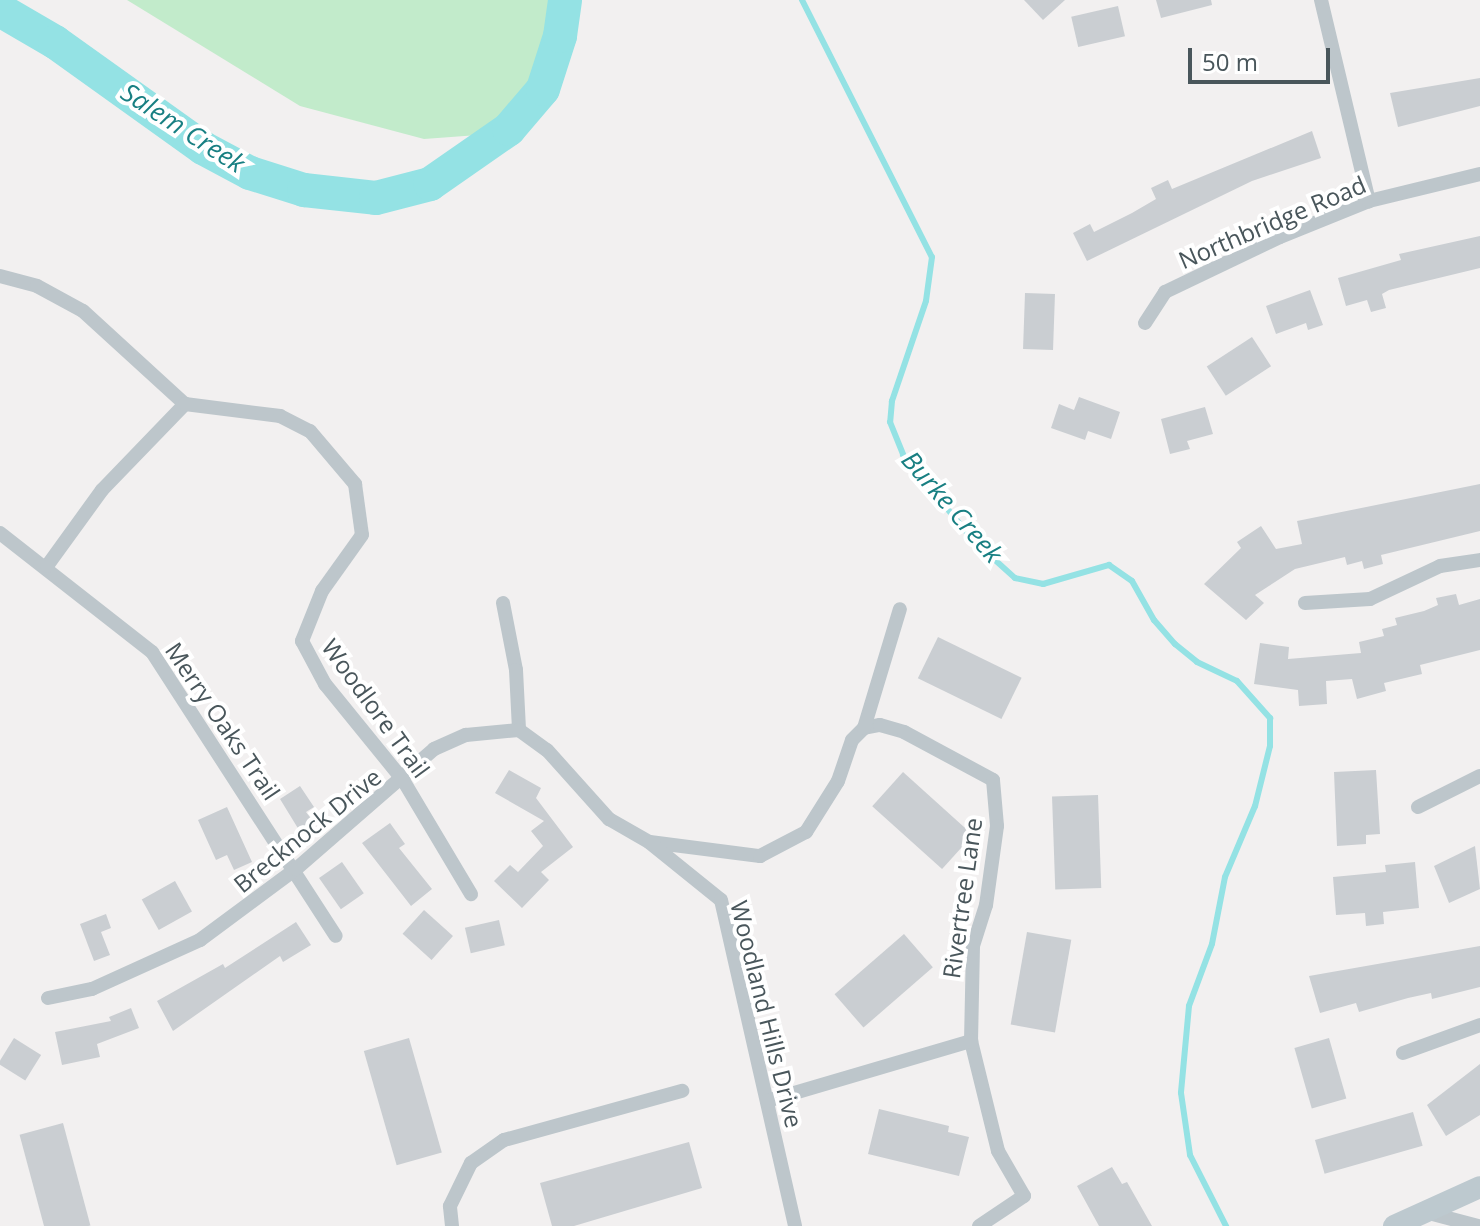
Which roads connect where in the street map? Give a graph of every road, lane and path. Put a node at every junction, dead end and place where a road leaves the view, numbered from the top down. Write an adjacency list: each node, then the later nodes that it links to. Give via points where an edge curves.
1 (1321, 0): 3 (street)
2 (1480, 174): 3 (street, Northbridge Road)
3 (1369, 201): 5 (street, Northbridge Road, via 1165,292)
4 (0, 276): 6 (street, via 37,286 83,311)
5 (1145, 323)
6 (185, 404): 9 (street, via 102,490); 16 (street, Woodlore Trail, via 237,408 296,422 347,469 361,510 362,535 322,591 302,641 325,684)
7 (0, 533): 9 (street, Merry Oaks Trail)
8 (1480, 560): 11 (street, via 1440,566 1370,599)
9 (47, 566): 19 (street, Merry Oaks Trail, via 152,652)
10 (503, 603): 14 (street, via 516,670)
11 (1305, 603)
12 (900, 609): 13 (street)
13 (864, 728): 18 (street, via 852,740 817,819 785,847 760,856 726,855); 24 (street, Rivertree Lane, via 880,725 904,732 993,780 997,826 986,905 973,946)
14 (519, 730): 16 (street, Brecknock Drive, via 466,735 434,749); 18 (street, via 547,750 609,819)
15 (1480, 776): 17 (street)
16 (403, 780): 19 (street, Brecknock Drive); 20 (street, Woodlore Trail)
17 (1418, 807)
18 (649, 842): 27 (street, Woodland Hills Drive, via 721,900)
19 (296, 869): 21 (street, Merry Oaks Trail); 22 (street, Brecknock Drive, via 200,940 92,989)
20 (471, 894)
21 (336, 936)
22 (48, 998)
23 (1480, 1025): 25 (street)
24 (971, 1041): 27 (street); 32 (street, Rivertree Lane, via 998,1151 1024,1196)
25 (1403, 1053)
26 (682, 1091): 30 (street, via 504,1140 471,1163 450,1206)
27 (767, 1101): 31 (street, Woodland Hills Drive)
28 (1480, 1187): 29 (street)
29 (1424, 1211): 33 (street); 34 (street)
30 (452, 1226)
31 (795, 1226)
32 (979, 1226)
33 (1394, 1226)
34 (1478, 1226)

